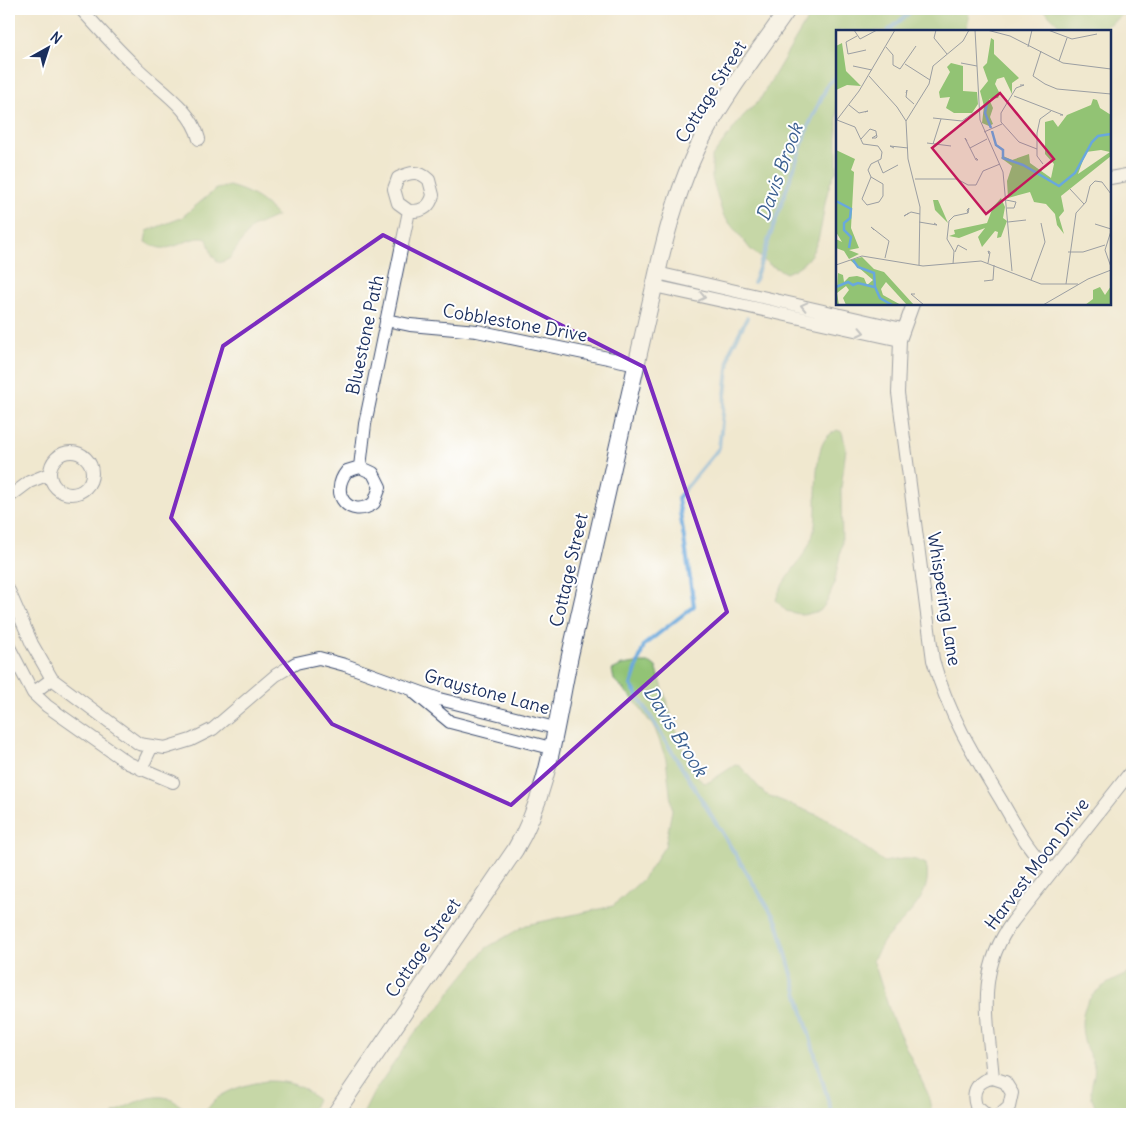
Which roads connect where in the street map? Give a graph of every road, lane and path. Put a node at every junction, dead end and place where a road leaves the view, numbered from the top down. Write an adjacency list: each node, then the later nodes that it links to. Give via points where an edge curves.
1 (81, 9): 3 (street, via 135,67 185,112)
2 (788, 9): 7 (street, Cottage Street, via 704,136 677,199)
3 (199, 139)
4 (1132, 174): 5 (street)
5 (1111, 178)
6 (409, 211): 9 (street, Bluestone Path)
7 (656, 280): 10 (street); 11 (street, Cottage Street)
8 (913, 305): 10 (street, Whispering Lane)
9 (386, 320): 11 (street, Cobblestone Drive, via 478,331); 12 (street, Bluestone Path, via 365,424)
10 (901, 335): 26 (street, Whispering Lane, via 898,393 929,639 938,680 964,738 1029,847)
11 (637, 364): 20 (street, Cottage Street)
12 (360, 467)
13 (49, 474): 14 (street, via 29,482)
14 (9, 497)
15 (10, 596): 17 (street, Graystone Lane)
16 (9, 647): 19 (street)
17 (52, 679): 19 (street); 21 (street, Graystone Lane, via 139,744)
18 (411, 689): 20 (street, Graystone Lane); 21 (street, Graystone Lane, via 319,658 296,663 273,677 213,729 165,748); 22 (street, Graystone Lane, via 450,722)
19 (33, 693): 23 (street, via 72,725 128,763)
20 (555, 728): 22 (street, Cottage Street)
21 (152, 746): 23 (street)
22 (551, 748): 28 (street, Cottage Street, via 538,805 524,835)
23 (142, 768): 25 (street)
24 (1132, 770): 26 (street, Harvest Moon Drive)
25 (174, 782)
26 (1052, 871): 27 (street, Harvest Moon Drive, via 1005,932 992,956 987,1001)
27 (993, 1078): 29 (street, via 979,1083 975,1091 976,1106); 30 (street, via 1005,1082 1012,1093 1009,1107)
28 (335, 1114)
29 (985, 1114)
30 (1001, 1114)

